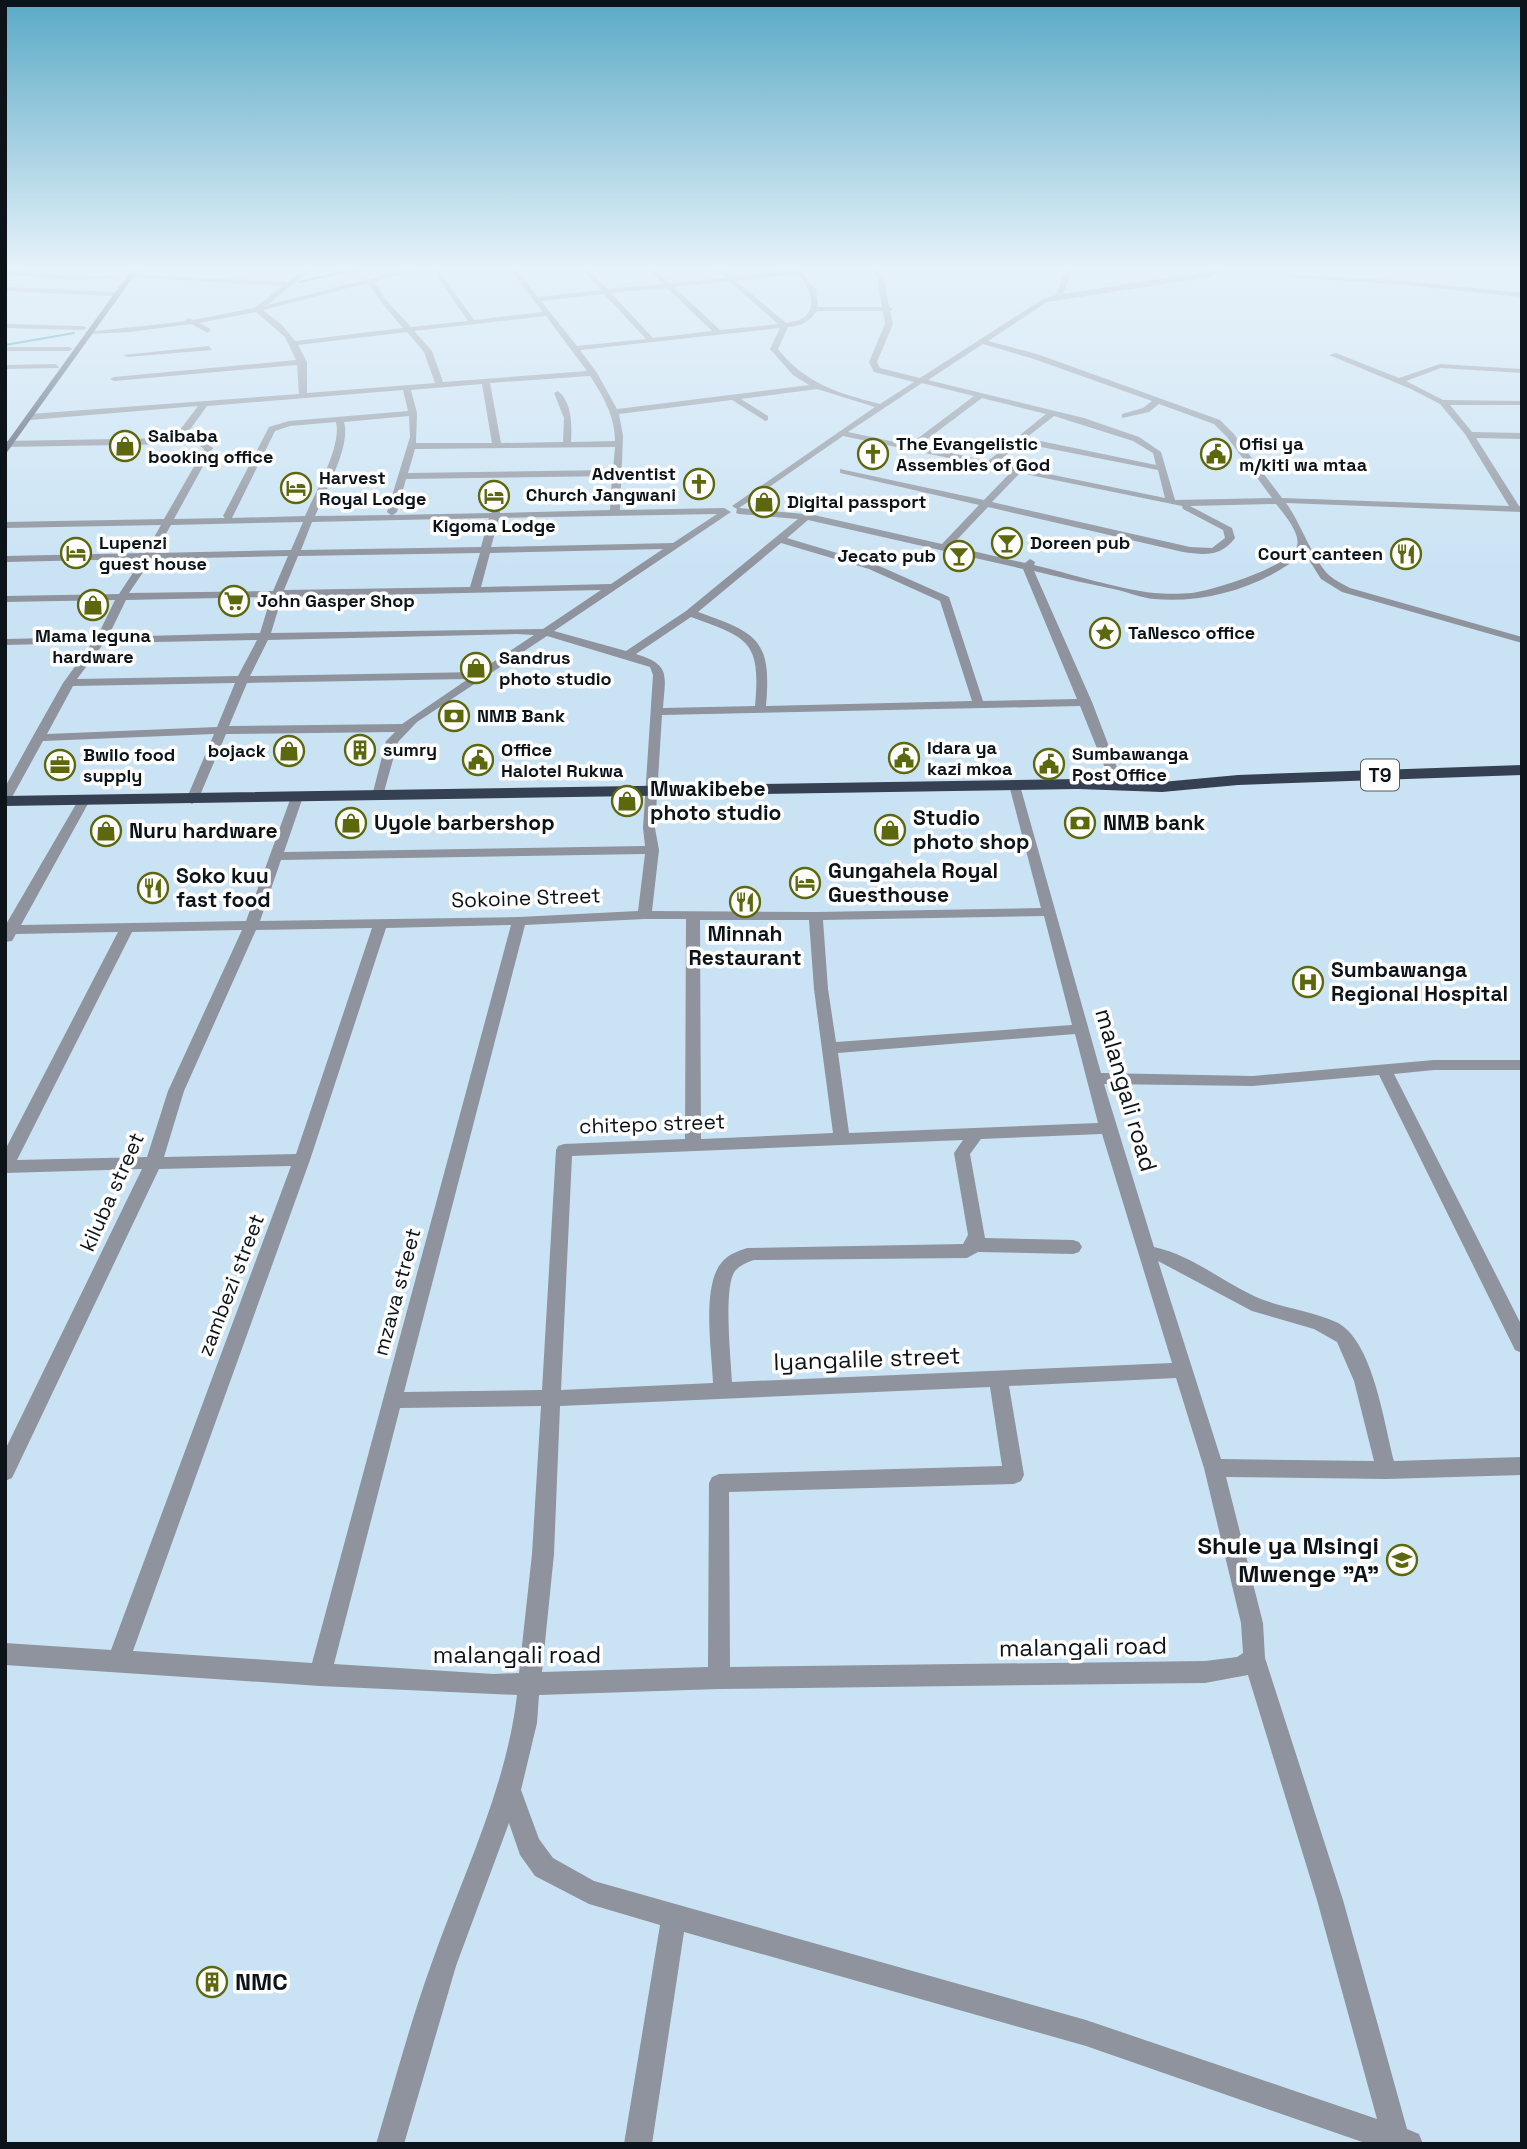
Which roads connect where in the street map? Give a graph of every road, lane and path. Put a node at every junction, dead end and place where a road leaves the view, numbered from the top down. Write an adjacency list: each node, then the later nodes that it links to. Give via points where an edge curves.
1 (54, 369): 45 (main road)
2 (61, 369): 37 (main road)
3 (224, 369): 14 (street)
4 (303, 369): 26 (street)
5 (435, 369): 21 (street)
6 (590, 369): 16 (street)
7 (792, 369): 22 (street)
8 (879, 369): 18 (street)
9 (941, 369): 18 (street)
10 (1069, 369): 29 (street)
11 (1367, 369): 19 (street)
12 (1430, 369): 19 (street)
13 (1493, 369): 15 (street)
14 (216, 370): 17 (street)
15 (1522, 371)
16 (593, 373): 20 (street); 33 (street)
17 (114, 379)
18 (923, 382): 25 (street); 32 (street)
19 (1397, 382): 30 (street)
20 (486, 383): 21 (street); 48 (street)
21 (440, 386): 23 (street)
22 (816, 387): 27 (street); 32 (street)
23 (407, 389): 26 (street); 35 (street)
24 (558, 393): 46 (street, via 568,418)
25 (982, 394): 34 (street); 50 (street)
26 (303, 396): 31 (street)
27 (733, 397): 33 (street); 38 (street)
28 (1522, 401): 30 (street)
29 (1156, 402): 36 (street); 57 (street, via 1220,425)
30 (1440, 402): 41 (street)
31 (204, 404): 37 (street); 44 (street)
32 (884, 407): 40 (street)
33 (615, 412): 47 (street)
34 (1054, 412): 43 (street); 52 (street, via 1150,445 1157,452)
35 (413, 413): 39 (street); 49 (street)
36 (1125, 416)
37 (30, 417): 45 (main road)
38 (765, 418)
39 (339, 419): 65 (street, via 272,429); 66 (street, via 342,430 337,452)
40 (841, 433): 50 (street); 60 (street)
41 (1471, 435): 42 (street); 61 (street)
42 (1522, 436)
43 (1021, 440): 51 (street); 52 (street)
44 (177, 441): 45 (street); 68 (street, via 209,448)
45 (7, 444)
46 (567, 444): 47 (street); 48 (street)
47 (618, 444): 55 (street)
48 (497, 445): 49 (street)
49 (411, 446): 56 (street)
50 (910, 447): 51 (street)
51 (989, 464): 53 (street)
52 (1160, 468): 58 (street)
53 (1018, 470): 58 (street); 59 (street)
54 (843, 471): 59 (street)
55 (617, 473): 56 (street); 62 (street)
56 (403, 476): 63 (street)
57 (1278, 500): 58 (street); 61 (street); 71 (street)
58 (1175, 502): 59 (street, via 1227,528 1230,538 1225,547 1213,552 1183,549)
59 (985, 505): 73 (street)
60 (732, 509): 62 (street); 67 (street); 72 (street)
61 (1519, 509)
62 (614, 510): 64 (street)
63 (392, 512): 64 (street); 66 (street)
64 (496, 512): 66 (street); 74 (street)
65 (228, 516): 66 (street); 68 (street)
66 (310, 516): 68 (street); 75 (street)
67 (808, 516): 70 (street); 73 (street)
68 (167, 519): 69 (street); 76 (street)
69 (5, 522)
70 (782, 540): 84 (street); 95 (street, via 864,563 945,599)
71 (1303, 542): 78 (street, via 1297,553 1243,583 1191,597 1143,594); 88 (street, via 1325,577 1346,590)
72 (674, 546): 74 (street); 79 (street)
73 (946, 546): 78 (street)
74 (486, 550): 75 (street); 80 (street)
75 (294, 553): 76 (street); 81 (street)
76 (148, 557): 77 (street); 82 (street)
77 (5, 559)
78 (1029, 564): 94 (street)
79 (612, 587): 80 (street); 85 (street)
80 (475, 589): 81 (street)
81 (278, 592): 82 (street); 86 (street)
82 (122, 597): 83 (street); 87 (street)
83 (5, 599)
84 (690, 613): 90 (street); 96 (street, via 734,628 756,642 762,662)
85 (547, 632): 86 (street); 90 (street); 91 (street)
86 (265, 634): 87 (street); 92 (street)
87 (101, 639): 89 (street); 93 (street)
88 (1522, 640)
89 (5, 642)
90 (628, 655): 97 (street, via 655,665 659,675)
91 (482, 675): 92 (street); 98 (street)
92 (243, 678): 93 (street); 99 (street)
93 (69, 683): 100 (street)
94 (1086, 702): 95 (street); 102 (street)
95 (979, 706): 96 (street)
96 (761, 710): 97 (street)
97 (656, 712): 106 (street)
98 (406, 727): 99 (street); 107 (street, via 392,741)
99 (220, 730): 100 (street); 110 (street)
100 (38, 738): 109 (street)
101 (1522, 770): 103 (highway, T9)
102 (1115, 778): 103 (highway, T9); 104 (highway, T9)
103 (1143, 781): 104 (highway, T9)
104 (1078, 784): 105 (highway, T9)
105 (1014, 785): 106 (highway, T9); 114 (street, malangali road)
106 (651, 792): 107 (highway, T9); 112 (street)
107 (378, 796): 108 (highway, T9)
108 (297, 797): 110 (highway, T9); 113 (street, kiluba street)
109 (5, 800): 111 (highway, T9)
110 (192, 800): 111 (highway, T9)
111 (83, 802): 122 (street)
112 (652, 850): 113 (street); 115 (street)
113 (276, 856): 120 (street, kiluba street)
114 (1048, 912): 117 (street, Sokoine Street); 123 (street, malangali road)
115 (645, 915): 116 (street, Sokoine Street); 118 (street, Sokoine Street)
116 (693, 915): 117 (street, Sokoine Street); 131 (street)
117 (817, 916): 124 (street, via 821,989)
118 (519, 921): 119 (street, Sokoine Street); 143 (street, mzava street)
119 (380, 924): 120 (street, Sokoine Street); 132 (street, zambezi street)
120 (251, 926): 121 (street, Sokoine Street); 133 (street, kiluba street, via 176,1091)
121 (127, 928): 122 (street, Sokoine Street); 134 (street)
122 (8, 934)
123 (1080, 1029): 124 (street); 127 (street, malangali road)
124 (831, 1048): 130 (street)
125 (1522, 1065): 126 (street, via 1434,1065)
126 (1385, 1072): 127 (street, via 1253,1081); 138 (street)
127 (1094, 1078): 128 (street, malangali road)
128 (1108, 1128): 129 (street, chitepo street); 137 (street, malangali road)
129 (976, 1134): 130 (street, chitepo street); 135 (street, via 962,1153 978,1234)
130 (842, 1140): 131 (street, chitepo street)
131 (693, 1146): 142 (street, chitepo street, via 564,1147)
132 (302, 1160): 133 (street); 150 (street, zambezi street)
133 (154, 1161): 134 (street); 147 (street, kiluba street)
134 (6, 1166)
135 (974, 1245): 136 (street); 141 (street, via 949,1254 754,1253 734,1261 724,1271 720,1288)
136 (1073, 1247)
137 (1148, 1252): 139 (street, malangali road); 146 (street, via 1172,1259 1261,1307 1331,1327 1343,1335 1354,1353)
138 (1522, 1345)
139 (1182, 1370): 140 (street, lyangalile street); 145 (street, malangali road)
140 (998, 1379): 141 (street, lyangalile street); 152 (street, via 1014,1475 719,1483)
141 (723, 1390): 142 (street, lyangalile street)
142 (553, 1398): 143 (street, lyangalile street); 153 (street, chitepo street)
143 (391, 1400): 151 (street, mzava street)
144 (1522, 1466): 146 (street)
145 (1213, 1468): 146 (street); 149 (street, malangali road, via 1252,1623)
146 (1386, 1470)
147 (5, 1472)
148 (5, 1654): 150 (street, malangali road)
149 (1254, 1658): 152 (street, malangali road, via 1241,1667 1206,1672); 156 (street)
150 (118, 1661): 151 (street, malangali road)
151 (320, 1675): 153 (street, malangali road)
152 (719, 1678): 153 (street, malangali road)
153 (530, 1683): 154 (street, chitepo street)
154 (509, 1790): 155 (street, via 529,1846 544,1867 589,1892); 157 (street, chitepo street, via 443,1966)
155 (674, 1917): 156 (street, via 973,1998); 158 (street)
156 (1403, 2141)
157 (390, 2144)
158 (638, 2144)

